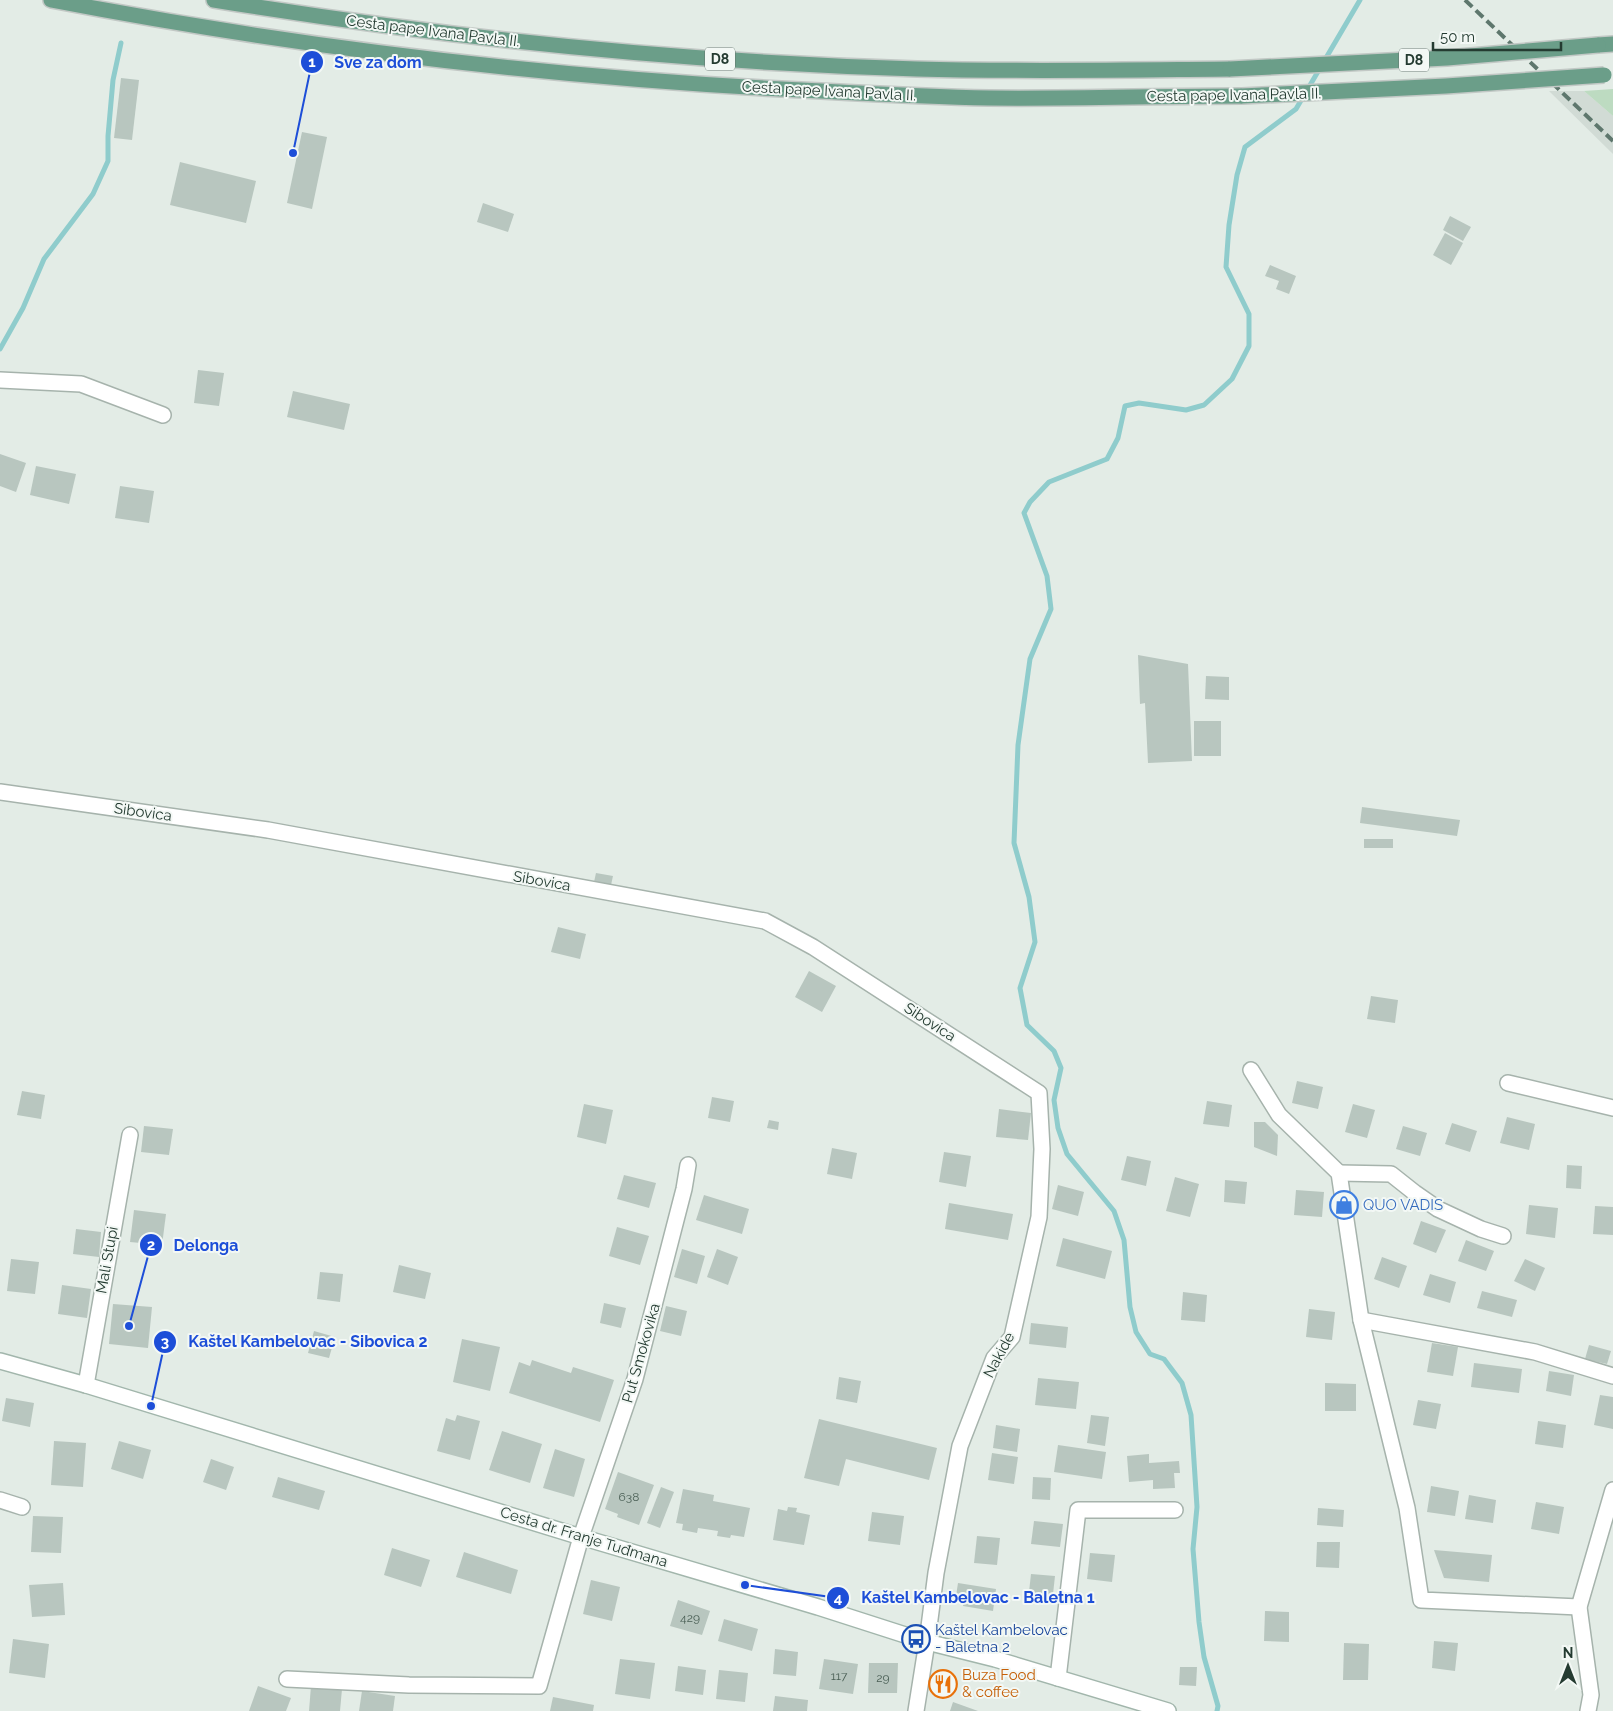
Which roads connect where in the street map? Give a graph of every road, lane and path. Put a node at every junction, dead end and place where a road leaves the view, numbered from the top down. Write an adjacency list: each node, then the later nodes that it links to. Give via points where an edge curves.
1 (51, 0): 4 (main road, Cesta pape Ivana Pavla II. / D8, bridge, via 293,41 522,70 752,88 988,98 1242,96)
2 (214, 0): 3 (main road, Cesta pape Ivana Pavla II. / D8, bridge, via 401,28 520,41 724,60 918,68 1230,68 1447,58)
3 (1605, 44)
4 (1609, 74)
5 (0, 380): 6 (street, via 81,384)
6 (163, 415)
7 (0, 792): 10 (street, Sibovica, via 268,830 765,921 813,947)
8 (1251, 1070): 14 (street, via 1278,1115)
9 (1508, 1083): 11 (street)
10 (1039, 1093): 26 (street, Nakide, via 1042,1149 1039,1217 1012,1337 994,1358 960,1446 936,1573)
11 (1613, 1108)
12 (130, 1135): 19 (street, Mali Stupi)
13 (688, 1165): 24 (street, Put Smokovika, via 635,1379)
14 (1339, 1172): 15 (street, via 1391,1174 1438,1209); 16 (street)
15 (1503, 1236)
16 (1361, 1320): 18 (street, via 1535,1352); 25 (street, via 1408,1508 1422,1600)
17 (0, 1362): 19 (street, Cesta dr. Franje Tuđmana)
18 (1613, 1376)
19 (86, 1385): 24 (street, Cesta dr. Franje Tuđmana)
20 (1613, 1490): 25 (street)
21 (0, 1500): 22 (street)
22 (22, 1507)
23 (1175, 1510): 27 (street, via 1078,1510)
24 (581, 1537): 26 (street, Cesta dr. Franje Tuđmana); 28 (street, Put Smokovika, via 539,1686 409,1686)
25 (1579, 1607): 31 (street, via 1591,1694)
26 (928, 1642): 27 (street, Cesta dr. Franje Tuđmana); 29 (street, Nakide)
27 (1058, 1678): 30 (street, Cesta dr. Franje Tuđmana)
28 (287, 1679)
29 (916, 1711)
30 (1168, 1711)
31 (1588, 1711)

